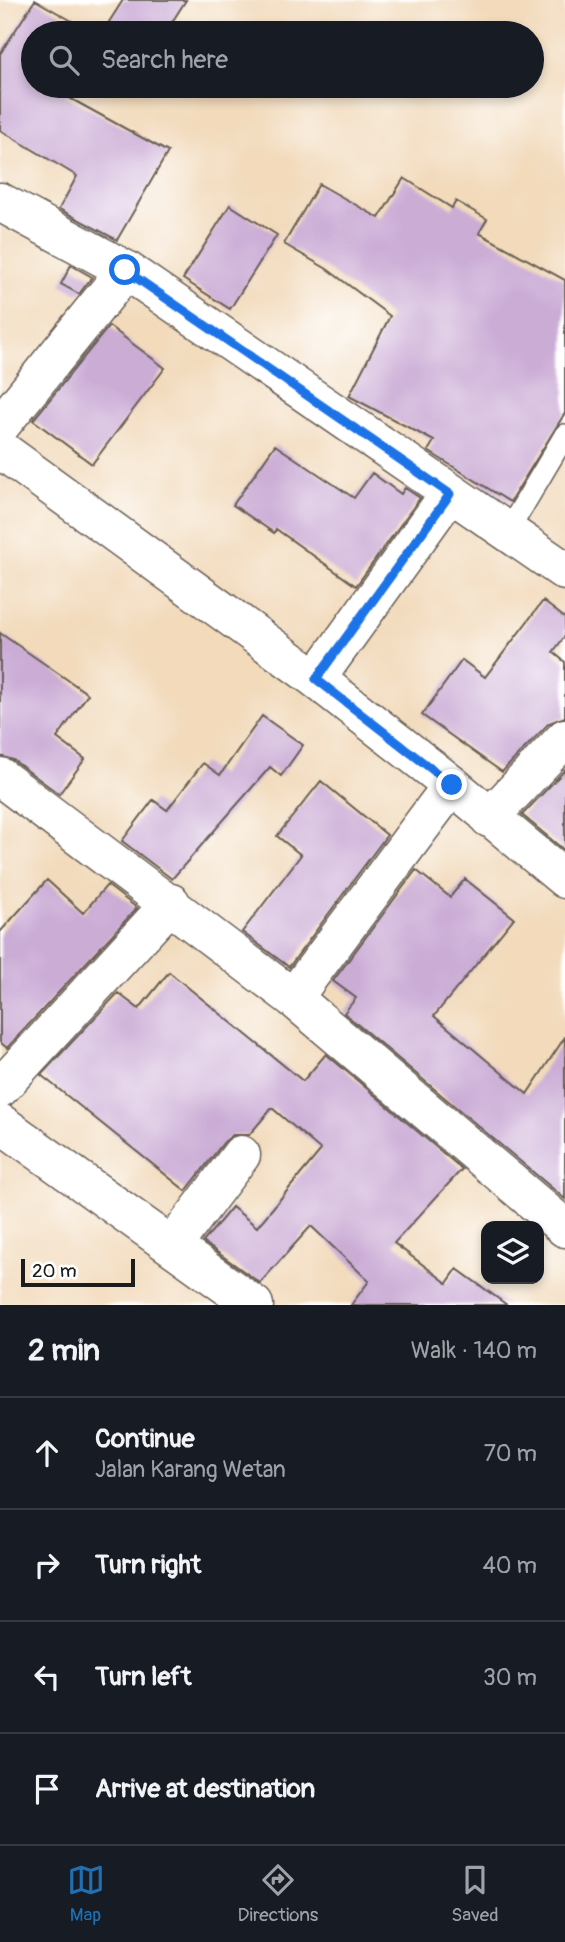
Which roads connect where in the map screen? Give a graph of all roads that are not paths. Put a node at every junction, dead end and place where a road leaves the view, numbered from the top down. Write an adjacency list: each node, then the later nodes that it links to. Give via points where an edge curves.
1 (0, 202): 2 (street)
2 (125, 270): 3 (street); 6 (street)
3 (0, 426)
4 (565, 435): 7 (lane)
5 (0, 449): 9 (street)
6 (450, 494): 7 (street); 9 (street)
7 (508, 531): 8 (street)
8 (565, 571)
9 (316, 679): 12 (street)
10 (565, 738): 13 (street)
11 (0, 777): 15 (street)
12 (452, 785): 13 (street); 16 (street)
13 (489, 818): 14 (street)
14 (565, 880)
15 (171, 903): 16 (street); 17 (street)
16 (293, 998): 20 (street)
17 (0, 1088)
18 (0, 1123): 21 (street)
19 (241, 1155): 21 (street)
20 (565, 1228)
21 (173, 1245): 22 (street)
22 (254, 1305)

